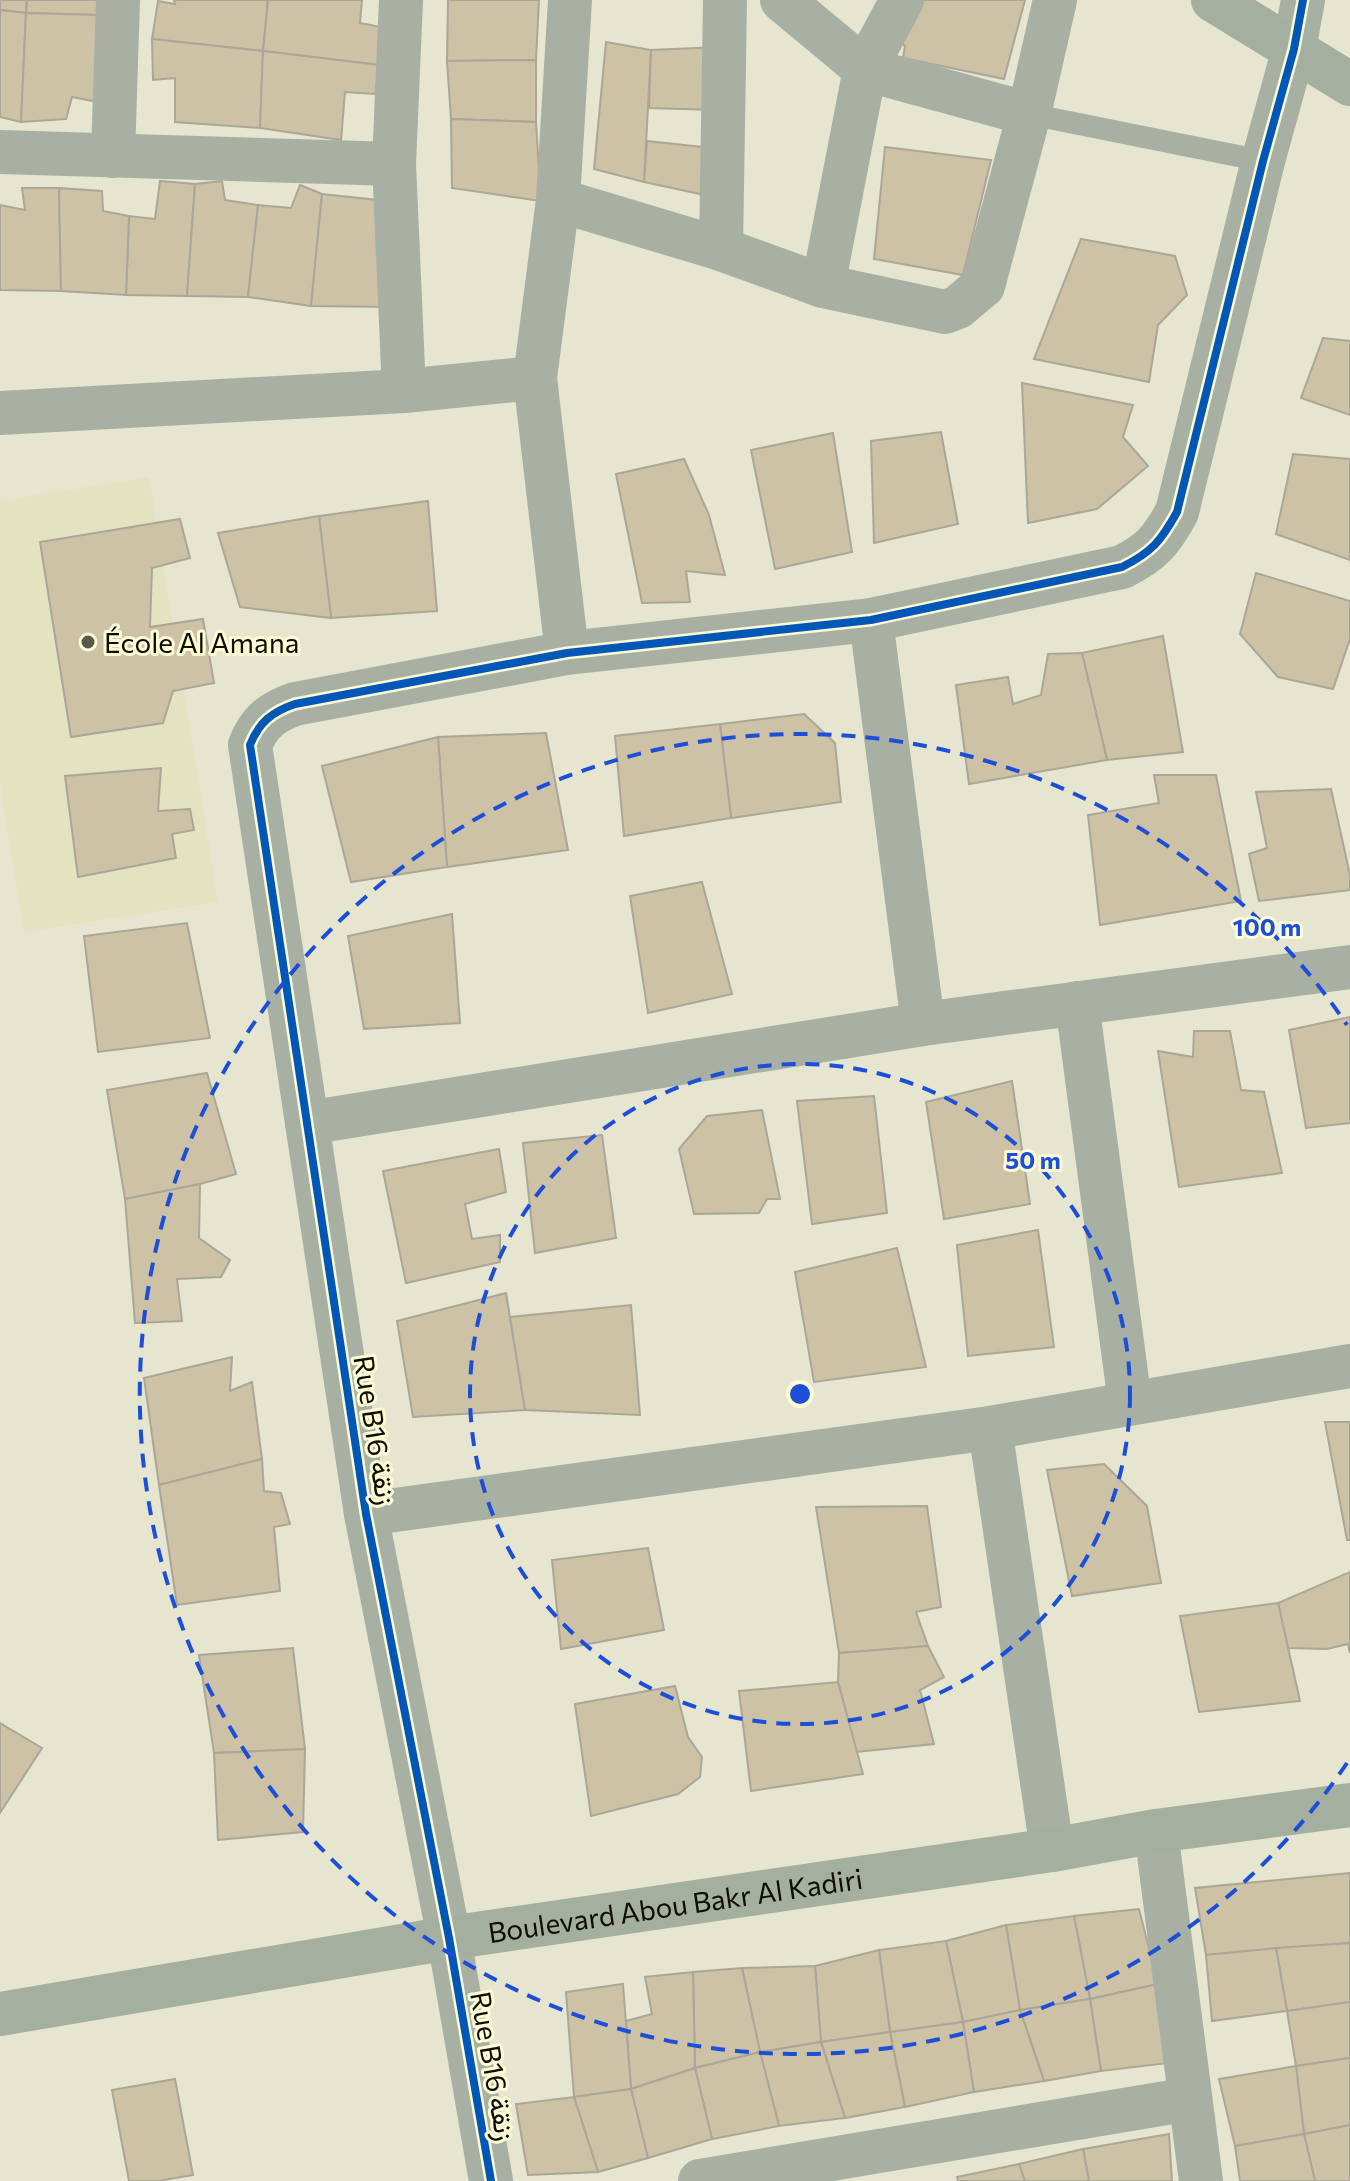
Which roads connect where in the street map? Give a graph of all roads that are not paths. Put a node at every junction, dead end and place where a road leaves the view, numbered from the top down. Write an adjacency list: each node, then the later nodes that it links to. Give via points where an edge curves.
1 (118, 0): 15 (street)
2 (401, 0): 17 (street)
3 (570, 0): 18 (street)
4 (725, 0): 19 (street)
5 (782, 0): 11 (street)
6 (902, 0): 11 (street)
7 (1055, 0): 13 (street)
8 (1213, 0): 10 (main road)
9 (1303, 0): 10 (street, Rue B16 زنقة)
10 (1294, 49): 12 (main road); 16 (street, Rue B16 زنقة)
11 (865, 69): 13 (street); 20 (street)
12 (1350, 84)
13 (1029, 114): 16 (lane); 20 (street, via 983,286 970,298 945,312)
14 (0, 152): 15 (street)
15 (113, 156): 17 (street)
16 (1263, 161): 24 (street, Rue B16 زنقة, via 1177,512 1164,538 1122,567)
17 (394, 164): 22 (street)
18 (558, 200): 19 (street); 21 (street)
19 (721, 249): 20 (street)
20 (823, 286)
21 (535, 378): 22 (street); 25 (street)
22 (404, 391): 23 (street)
23 (0, 413)
24 (871, 620): 25 (street, Rue B16 زنقة); 28 (street)
25 (567, 653): 29 (street, Rue B16 زنقة, via 295,704 275,711 256,728 250,745)
26 (1350, 967): 27 (street)
27 (1077, 1003): 28 (street); 31 (street)
28 (923, 1024): 29 (street)
29 (307, 1123): 33 (street, Rue B16 زنقة)
30 (1350, 1366): 31 (street)
31 (1130, 1403): 32 (street)
32 (990, 1428): 33 (street); 36 (street)
33 (366, 1514): 37 (street, Rue B16 زنقة)
34 (1350, 1805): 35 (main road, Boulevard Abou Bakr Al Kadiri)
35 (1156, 1831): 36 (main road, Boulevard Abou Bakr Al Kadiri); 39 (street)
36 (1052, 1850): 37 (main road, Boulevard Abou Bakr Al Kadiri)
37 (449, 1938): 38 (main road, Boulevard Abou Bakr Al Kadiri); 40 (street, Rue B16 زنقة)
38 (8, 2007)
39 (1190, 2099): 41 (street); 42 (street)
40 (491, 2181)
41 (700, 2181)
42 (1201, 2181)

